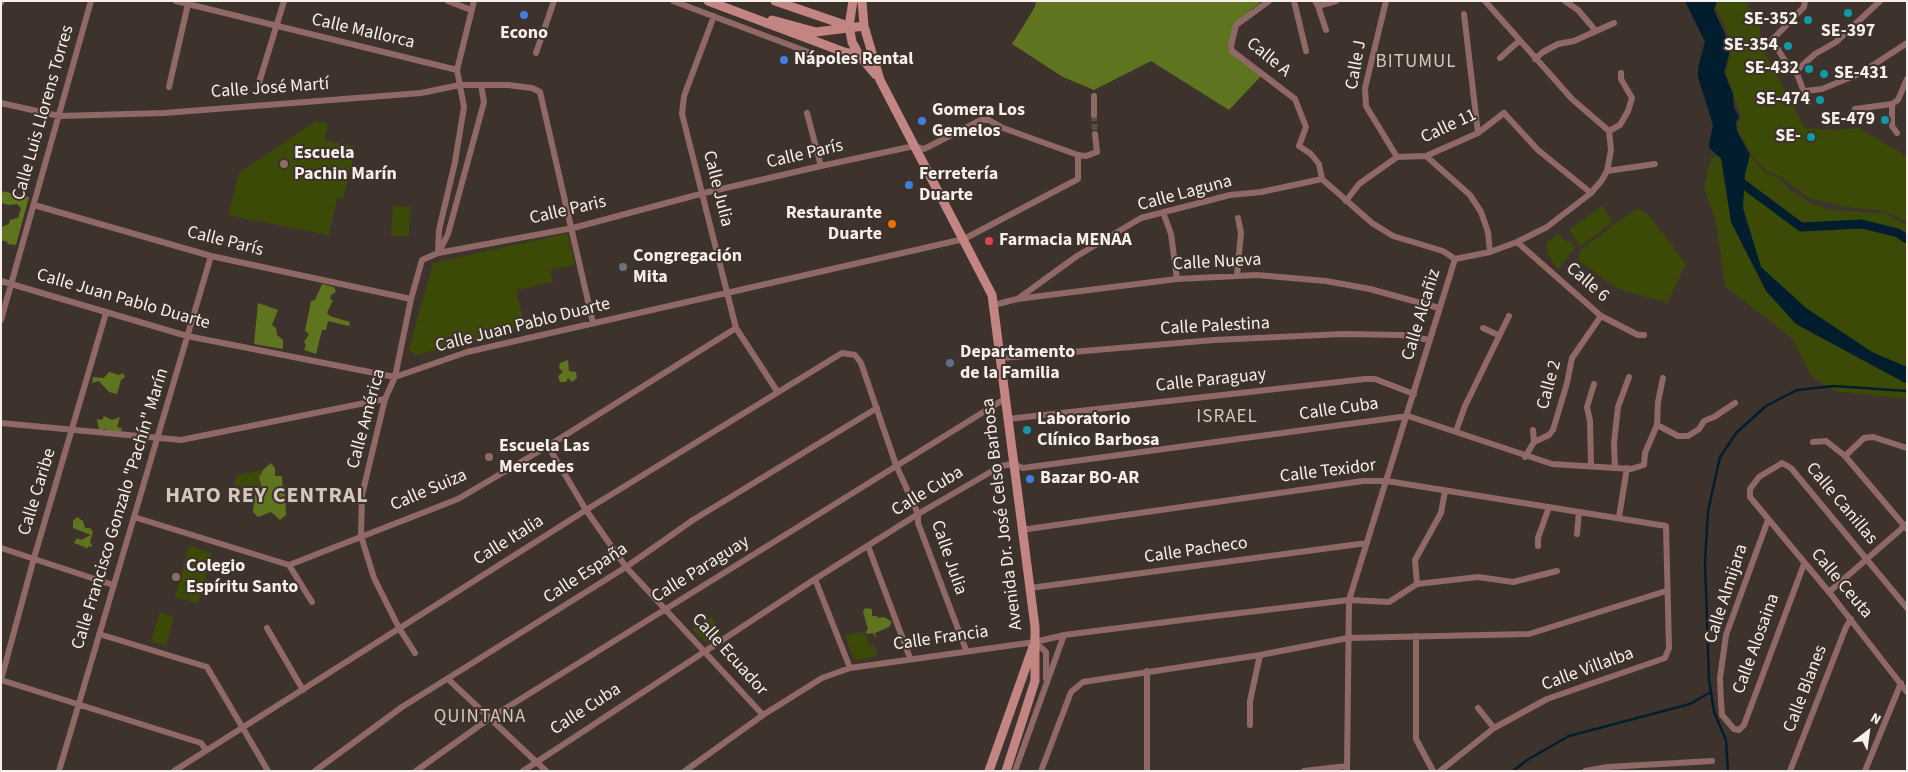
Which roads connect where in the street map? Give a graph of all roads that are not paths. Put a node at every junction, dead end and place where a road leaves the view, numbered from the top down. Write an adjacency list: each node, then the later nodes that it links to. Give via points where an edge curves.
1 (91, 1): 58 (street, Calle Luis Llorens Torres)
2 (176, 1): 20 (street, Calle Mallorca)
3 (284, 1): 29 (street)
4 (448, 1): 22 (street)
5 (474, 1): 22 (street)
6 (554, 1): 37 (street)
7 (673, 1): 24 (street)
8 (708, 1): 25 (main road)
9 (775, 1): 27 (main road)
10 (853, 1): 27 (main road, Avenida Dr. José Celso Barbosa)
11 (862, 1): 28 (main road, Avenida Dr. José Celso Barbosa)
12 (1294, 1): 35 (street)
13 (1336, 1): 21 (street)
14 (1386, 1): 65 (street, Calle J, via 1365,88 1366,106)
15 (1485, 1): 33 (street)
16 (1565, 1): 32 (street, via 1578,10)
17 (1805, 1): 42 (street, via 1804,7 1772,40 1789,67)
18 (1880, 1): 42 (street, via 1836,42 1815,54)
19 (1265, 2): 70 (street, Calle A, via 1236,25 1232,51 1295,99 1306,127 1299,146 1319,164)
20 (188, 4): 29 (street, Calle Mallorca); 48 (street)
21 (1316, 4): 31 (street)
22 (471, 10): 41 (street)
23 (1464, 14): 60 (street)
24 (714, 16): 30 (street); 71 (street, Calle Julia, via 684,96 682,114)
25 (752, 17): 27 (main road, via 816,32); 30 (street); 38 (main road)
26 (1614, 23): 32 (street)
27 (848, 26): 28 (main road); 38 (main road, Avenida Dr. José Celso Barbosa)
28 (864, 26): 45 (main road, Avenida Dr. José Celso Barbosa)
29 (277, 27): 41 (street, Calle Mallorca); 49 (street)
30 (748, 28): 36 (street)
31 (1326, 30)
32 (1595, 30): 40 (street, via 1574,42 1558,44)
33 (1520, 42): 39 (street); 40 (street)
34 (1906, 46): 50 (street, via 1861,73 1822,89)
35 (1306, 51)
36 (808, 52)
37 (536, 53)
38 (859, 56): 45 (main road, Avenida Dr. José Celso Barbosa)
39 (1500, 58)
40 (1535, 59): 59 (street, via 1577,104)
41 (457, 70): 46 (street)
42 (1796, 71): 50 (street)
43 (1621, 73): 59 (street, via 1621,80 1632,98 1620,125)
44 (1907, 79): 54 (street, via 1898,100)
45 (880, 80): 63 (main road, Avenida Dr. José Celso Barbosa)
46 (460, 85): 47 (street, Calle José Martí); 58 (street, Calle José Martí, via 421,93 159,113); 81 (street, via 464,107 439,230)
47 (481, 85): 77 (street, Calle José Martí, via 508,85 540,92); 81 (street, Calle América, via 484,102 448,234)
48 (169, 86)
49 (258, 86)
50 (1805, 91): 53 (street)
51 (1094, 96): 57 (street)
52 (1, 103): 58 (street, Calle José Martí)
53 (1808, 103)
54 (1892, 104): 55 (street); 61 (street, via 1892,126)
55 (1856, 109)
56 (807, 113): 68 (street)
57 (1094, 115)
58 (59, 116): 74 (street, Calle Luis Llorens Torres)
59 (1609, 131): 69 (street)
60 (1478, 133): 66 (street, Calle 11); 72 (street, Calle 11, via 1504,113 1538,150)
61 (1897, 133)
62 (1095, 134): 64 (street, via 1097,152)
63 (914, 146): 64 (street, Calle París, via 924,149 981,120 988,120); 68 (street, Calle París); 78 (main road, Avenida Dr. José Celso Barbosa)
64 (1078, 155): 78 (street, Calle Juan Pablo Duarte, via 1078,179)
65 (1397, 156): 66 (street, Calle 11); 73 (street, via 1359,184)
66 (1426, 156): 80 (street, via 1470,194 1488,232)
67 (1654, 164): 69 (street)
68 (821, 166): 71 (street, Calle París)
69 (1608, 171): 72 (street, Calle Alcañiz)
70 (1322, 179): 73 (street); 75 (street, Calle Laguna)
71 (704, 193): 77 (street, Calle Paris); 88 (street, Calle Julia)
72 (1591, 193): 79 (street, Calle Alcañiz, via 1547,226)
73 (1346, 201): 83 (street, via 1393,236 1443,251)
74 (34, 205): 82 (street, Calle París); 87 (street, Calle Luis Llorens Torres)
75 (1163, 212): 85 (street, via 1171,234); 90 (street, Calle Laguna, via 1141,218 1077,256)
76 (1238, 218): 84 (street, via 1241,234)
77 (572, 228): 81 (street, Calle Paris); 97 (street)
78 (964, 239): 88 (street, Calle Juan Pablo Duarte); 91 (main road, Avenida Dr. José Celso Barbosa, via 985,278)
79 (1518, 242): 80 (street, Calle Alcañiz); 95 (street, Calle 6)
80 (1490, 252): 83 (street, Calle Alcañiz)
81 (438, 253): 89 (street, Calle América, via 422,260)
82 (211, 256): 89 (street, Calle París); 102 (street, Calle Francisco Gonzalo "Pachín" Marín)
83 (1455, 259): 92 (street, Calle Alcañiz)
84 (1236, 275): 85 (street, Calle Nueva); 92 (street, Calle Nueva, via 1326,281)
85 (1177, 279): 90 (street, Calle Nueva)
86 (1, 281): 87 (street, Calle Juan Pablo Duarte)
87 (11, 284): 93 (street, Calle Juan Pablo Duarte); 96 (street, Calle Luis Llorens Torres)
88 (728, 294): 97 (street, Calle Juan Pablo Duarte); 98 (street, Calle Julia)
89 (411, 299): 106 (street, Calle América)
90 (1017, 300): 91 (street, Calle Nueva)
91 (994, 305): 104 (main road, Avenida Dr. José Celso Barbosa)
92 (1439, 308): 103 (street, Calle Alcañiz)
93 (106, 313): 102 (street, Calle Juan Pablo Duarte); 120 (street, Calle Caribe)
94 (1509, 316): 100 (street)
95 (1601, 316): 101 (street, Calle 6); 124 (street, Calle 2, via 1572,358 1553,430)
96 (1, 320)
97 (593, 323): 106 (street, Calle Juan Pablo Duarte, via 467,352)
98 (736, 328): 110 (street, Calle Julia); 126 (street, Calle Suiza)
99 (1482, 328): 100 (street)
100 (1498, 335): 122 (street)
101 (1644, 335)
102 (187, 336): 106 (street, Calle Juan Pablo Duarte); 123 (street, Calle Francisco Gonzalo "Pachín" Marín)
103 (1430, 340): 104 (street, Calle Palestina, via 1401,335 1343,334 1214,340); 111 (street, Calle Alcañiz)
104 (1001, 358): 112 (main road, Avenida Dr. José Celso Barbosa)
105 (861, 363): 110 (street, Calle Italia, via 855,355 839,354); 115 (street, Calle Julia)
106 (395, 377): 113 (street, Calle América)
107 (1629, 377): 133 (street, via 1618,407 1614,442)
108 (1663, 378): 119 (street)
109 (1594, 384): 132 (street, via 1587,407)
110 (777, 391): 139 (street, Calle Italia)
111 (1414, 394): 116 (street, Calle Alcañiz); 117 (street, Calle Paraguay, via 1374,379 1365,379)
112 (1006, 398): 117 (main road, Avenida Dr. José Celso Barbosa); 131 (street, Calle Paraguay)
113 (385, 399): 123 (street, via 195,438); 148 (street, Calle América, via 362,494)
114 (1735, 403): 119 (street, via 1704,421 1688,436 1678,436)
115 (877, 408): 131 (street, Calle Julia); 158 (street, Calle España, via 693,520)
116 (1408, 416): 122 (street, Calle Cuba); 130 (street, Calle Cuba, via 1023,468); 135 (street, Calle Alcañiz)
117 (1008, 420): 130 (main road, Avenida Dr. José Celso Barbosa)
118 (1, 423): 120 (street)
119 (1657, 425): 134 (street, Calle Cuba, via 1644,465)
120 (72, 430): 123 (street); 153 (street, Calle Caribe)
121 (1533, 430): 124 (street)
122 (1456, 431): 129 (street, Calle Cuba)
123 (158, 439): 142 (street, Calle Francisco Gonzalo "Pachín" Marín)
124 (1534, 442): 129 (street, Calle 2)
125 (1813, 442): 128 (street, via 1826,441)
126 (548, 446): 139 (street, Calle Ecuador); 148 (street, Calle Suiza, via 458,499)
127 (1907, 448): 128 (street, via 1873,437 1864,438)
128 (1845, 456): 145 (street)
129 (1525, 457): 132 (street, Calle Cuba, via 1552,464)
130 (1013, 464): 141 (street, Calle Cuba, via 1001,466); 146 (main road, Avenida Dr. José Celso Barbosa)
131 (896, 466): 141 (street, Calle Julia); 169 (street, Calle Paraguay)
132 (1590, 466): 133 (street, Calle Cuba)
133 (1616, 467): 134 (street, Calle Cuba)
134 (1628, 468): 143 (street)
135 (1387, 480): 136 (street, Calle Texidor); 146 (street, Calle Texidor); 149 (street, Calle Alcañiz)
136 (1445, 491): 138 (street, Calle Texidor); 161 (street, via 1441,513 1415,560)
137 (1750, 498): 144 (street, Calle Ceuta); 155 (street, Calle Canillas, via 1750,489 1759,477 1782,463 1791,468)
138 (1549, 507): 140 (street, Calle Texidor); 151 (street)
139 (586, 510): 158 (street, Calle Ecuador); 172 (street, Calle Italia)
140 (1579, 512): 143 (street, Calle Texidor); 147 (street)
141 (918, 514): 150 (street, Calle Cuba); 179 (street, Calle Julia, via 918,523)
142 (134, 517): 157 (street); 162 (street, Calle Francisco Gonzalo "Pachín" Marín)
143 (1619, 517): 154 (street, Calle Texidor, via 1666,526)
144 (1768, 520): 156 (street, Calle Ceuta); 198 (street, Calle Almijara, via 1726,635 1720,678 1722,715)
145 (1906, 526): 155 (street)
146 (1021, 530): 163 (main road, Avenida Dr. José Celso Barbosa)
147 (1577, 534)
148 (361, 536): 157 (street, Calle Suiza); 172 (street, Calle América, via 374,578)
149 (1367, 543): 163 (street, Calle Pacheco); 166 (street, Calle Alcañiz)
150 (868, 546): 160 (street, Calle Cuba); 182 (street)
151 (1538, 546)
152 (1, 548): 153 (street)
153 (34, 558): 162 (street); 186 (street, Calle Caribe)
154 (1665, 558): 164 (street, Calle Villalba)
155 (1867, 558): 165 (street); 168 (street, Calle Canillas)
156 (1804, 564): 165 (street, Calle Ceuta); 198 (street, Calle Alosaina, via 1744,725 1739,730)
157 (289, 565): 167 (street)
158 (626, 567): 169 (street, Calle Ecuador); 185 (street, Calle España)
159 (1557, 571): 161 (street, via 1513,582 1478,577)
160 (815, 579): 178 (street, Calle Cuba); 183 (street)
161 (1417, 584): 166 (street, Calle Francia, via 1389,602)
162 (113, 586): 173 (street, Calle Francisco Gonzalo "Pachín" Marín)
163 (1030, 588): 177 (main road, Avenida Dr. José Celso Barbosa)
164 (1666, 591): 175 (street, via 1529,634); 196 (street, Calle Villalba, via 1669,648 1665,658 1547,699)
165 (1829, 592): 170 (street, Calle Ceuta)
166 (1349, 600): 174 (street, Calle Francia); 176 (street, Calle Alcañiz)
167 (312, 602)
168 (1907, 608)
169 (666, 609): 178 (street, Calle Ecuador); 194 (street, Calle Paraguay)
170 (1851, 619): 187 (street, Calle Ceuta); 220 (street, Calle Blanes)
171 (268, 628): 189 (street)
172 (399, 628): 180 (street, Calle América); 189 (street, Calle Italia)
173 (99, 634): 191 (street, Calle Francisco Gonzalo "Pachín" Marín); 197 (street, via 204,665)
174 (1064, 635): 177 (street, Calle Francia); 188 (street)
175 (1416, 636): 176 (street); 217 (street, via 1416,739)
176 (1348, 638): 181 (street); 202 (street, Calle Alcañiz)
177 (1035, 642): 179 (street, Calle Francia); 188 (street, via 1046,652); 211 (main road, Avenida Dr. José Celso Barbosa); 212 (main road, Avenida Dr. José Celso Barbosa, via 1035,681)
178 (705, 650): 193 (street, Calle Ecuador); 200 (street, Calle Cuba)
179 (966, 650): 182 (street, Calle Francia)
180 (415, 653)
181 (1260, 656): 184 (street); 195 (street, via 1250,701)
182 (910, 658): 183 (street, Calle Francia)
183 (850, 668): 193 (street, Calle Francia, via 822,678)
184 (1147, 671): 214 (street, via 1082,682 1071,692); 215 (street)
185 (448, 679): 194 (street); 206 (street, Calle España, via 402,707)
186 (1, 680): 191 (street)
187 (1901, 683): 190 (street, Calle Ceuta); 221 (street)
188 (1046, 685): 213 (street)
189 (303, 690): 197 (street, Calle Italia)
190 (1907, 692)
191 (78, 704): 199 (street, via 201,743); 203 (street, Calle Francisco Gonzalo "Pachín" Marín)
192 (1478, 708): 196 (street)
193 (763, 715): 210 (street, Calle Francia)
194 (490, 718): 200 (street); 207 (street, Calle Paraguay)
195 (1250, 725)
196 (1494, 728): 218 (street, Calle Villalba)
197 (242, 729): 199 (street, Calle Italia); 205 (street)
198 (1734, 729)
199 (206, 750): 204 (street, Calle Italia)
200 (536, 761): 208 (street, Calle Cuba); 209 (street)
201 (1712, 761): 219 (street)
202 (1347, 769): 216 (street)
203 (59, 771)
204 (174, 771)
205 (268, 771)
206 (314, 771)
207 (416, 771)
208 (523, 771)
209 (546, 771)
210 (685, 771)
211 (989, 771)
212 (1006, 771)
213 (1015, 771)
214 (1041, 771)
215 (1147, 771)
216 (1304, 771)
217 (1433, 771)
218 (1440, 771)
219 (1585, 771)
220 (1790, 771)
221 (1865, 771)

